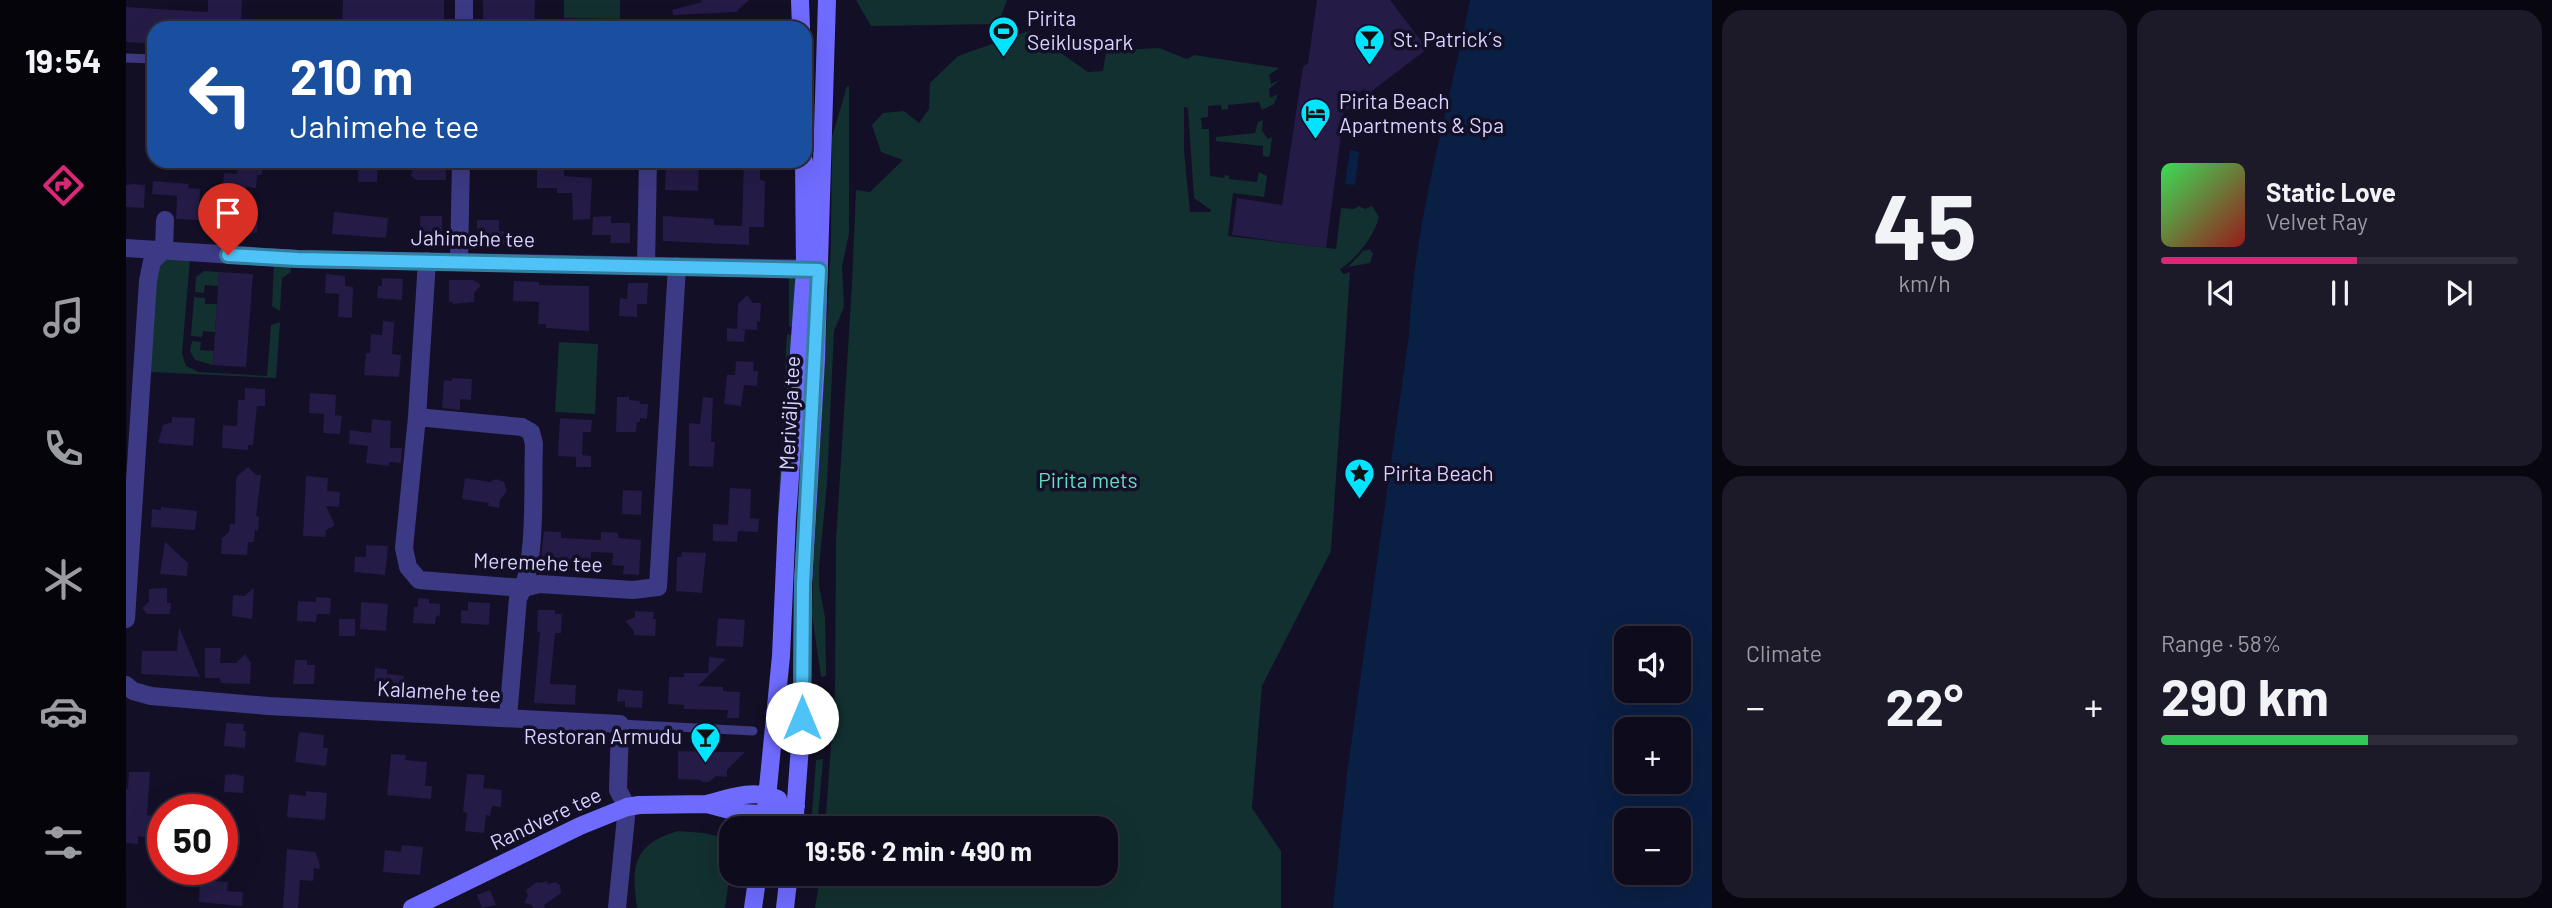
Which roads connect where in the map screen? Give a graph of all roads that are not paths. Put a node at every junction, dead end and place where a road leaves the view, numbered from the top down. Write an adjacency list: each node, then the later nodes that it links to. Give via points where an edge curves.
1 (464, 0): 4 (street)
2 (800, 0): 5 (main road)
3 (827, 0): 18 (main road, Merivälja tee)
4 (464, 21)
5 (801, 21)
6 (126, 58): 7 (lane)
7 (147, 59)
8 (461, 168): 15 (street)
9 (648, 168): 16 (street)
10 (805, 168): 18 (main road, Merivälja tee)
11 (165, 220): 13 (street)
12 (126, 248): 13 (street, Jahimehe tee)
13 (164, 250): 14 (street, Jahimehe tee); 21 (street, via 152,261 148,281)
14 (427, 261): 15 (street, Jahimehe tee); 19 (street, Meremehe tee)
15 (459, 261): 16 (street, Jahimehe tee)
16 (646, 265): 17 (street, Jahimehe tee)
17 (677, 265): 18 (street, Jahimehe tee); 20 (street, Meremehe tee, via 658,587 633,590 539,584)
18 (812, 269): 26 (main road, Merivälja tee, via 787,518); 28 (main road, Merivälja tee)
19 (417, 417): 20 (street, via 522,427 531,432 530,554); 20 (street, Meremehe tee, via 404,548 408,567 419,580)
20 (524, 588): 23 (street, via 519,598)
21 (126, 619)
22 (126, 685): 23 (street, Kalamehe tee, via 150,696)
23 (508, 718): 24 (street, Kalamehe tee)
24 (620, 724): 25 (lane, Kalamehe tee); 29 (street, via 618,790)
25 (753, 732)
26 (768, 795): 27 (main road, Randvere tee, via 741,794); 28 (main road); 31 (main road, Merivälja tee)
27 (707, 804): 29 (main road, Randvere tee); 30 (main road, Randvere tee)
28 (796, 806): 32 (main road); 33 (main road, Merivälja tee)
29 (626, 807): 36 (main road, Randvere tee); 37 (street)
30 (750, 816)
31 (766, 816)
32 (775, 816)
33 (795, 816)
34 (756, 886): 38 (main road)
35 (788, 886): 39 (main road)
36 (412, 908)
37 (617, 908)
38 (752, 908)
39 (785, 908)

